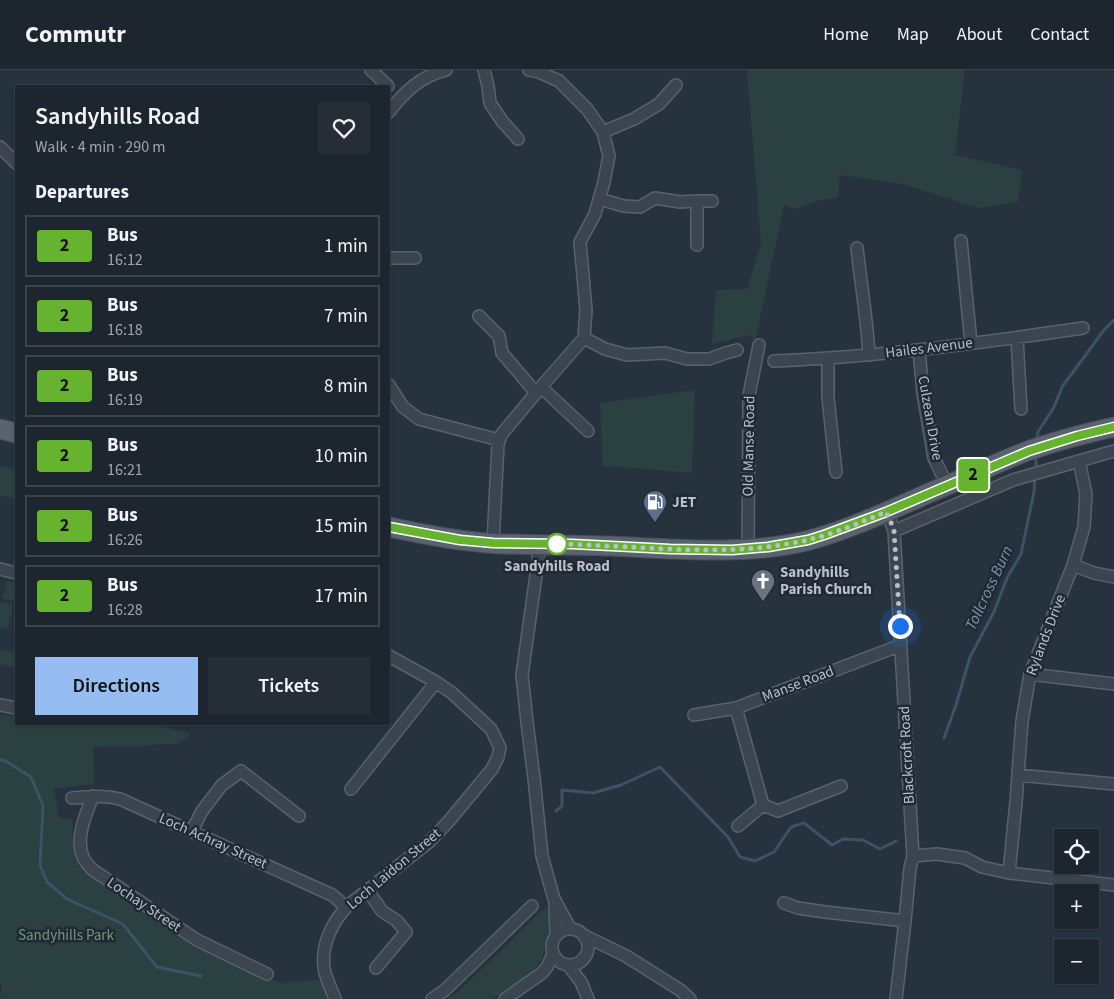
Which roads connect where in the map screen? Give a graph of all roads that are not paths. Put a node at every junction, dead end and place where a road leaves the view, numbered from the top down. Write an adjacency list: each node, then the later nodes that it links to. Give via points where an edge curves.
1 (371, 70): 6 (street)
2 (446, 70): 9 (street, via 419,81)
3 (484, 70): 12 (street, via 490,103)
4 (529, 70): 5 (street)
5 (558, 74): 11 (street, via 559,81 587,109)
6 (387, 85)
7 (676, 85): 11 (street, via 659,104)
8 (390, 88): 9 (street)
9 (400, 97): 10 (street)
10 (390, 111)
11 (603, 132): 15 (street, via 609,156)
12 (518, 139)
13 (0, 147): 14 (street)
14 (15, 162)
15 (599, 198): 16 (street, via 640,207 655,198); 25 (street, via 595,214 580,242 586,310)
16 (697, 201): 17 (street); 19 (street)
17 (712, 201)
18 (961, 241): 27 (street)
19 (697, 245)
20 (857, 248): 31 (street)
21 (390, 258): 22 (street)
22 (415, 258)
23 (479, 316): 35 (street, via 499,336 502,353)
24 (1083, 328): 26 (street, Hailes Avenue)
25 (584, 338): 29 (street, via 627,355 665,352 687,359 709,359); 35 (street)
26 (1017, 338): 27 (street, Hailes Avenue); 36 (street)
27 (971, 344): 30 (street, Hailes Avenue)
28 (759, 345): 51 (street, Old Manse Road, via 749,395)
29 (737, 350)
30 (920, 350): 31 (street, Hailes Avenue); 45 (street, Culzean Drive, via 923,393 934,458)
31 (869, 355): 32 (street, Hailes Avenue)
32 (828, 359): 33 (street, Hailes Avenue); 44 (street, via 828,398)
33 (774, 361)
34 (390, 387): 41 (street, via 402,407 418,419)
35 (538, 390): 39 (street); 41 (street)
36 (1021, 409)
37 (1114, 427): 45 (main road, via 1036,449)
38 (0, 429): 40 (main road)
39 (588, 431)
40 (15, 433)
41 (499, 440): 49 (street)
42 (1114, 451): 43 (street)
43 (1079, 461): 48 (street, via 1013,480); 52 (street, Rylands Drive, via 1086,506 1084,527)
44 (836, 472)
45 (947, 485): 46 (main road)
46 (886, 512): 48 (street, Blackcroft Road); 51 (main road, via 808,540)
47 (390, 527): 49 (main road)
48 (894, 531): 56 (street, Blackcroft Road)
49 (493, 543): 50 (main road)
50 (538, 544): 51 (main road); 79 (street, via 522,675 542,856)
51 (748, 548)
52 (1073, 565): 55 (street); 58 (street, Rylands Drive)
53 (0, 569): 54 (street)
54 (15, 573)
55 (1114, 577)
56 (901, 645): 63 (street, Manse Road); 75 (street, Blackcroft Road)
57 (390, 657): 59 (street, Loch Laidon Street)
58 (1030, 674): 60 (street); 65 (street, Rylands Drive)
59 (436, 682): 68 (street); 78 (street, Loch Laidon Street, via 491,729 500,748 498,757 492,769 436,836)
60 (1114, 684)
61 (0, 705): 62 (street)
62 (15, 708)
63 (736, 708): 64 (street, Manse Road); 71 (street)
64 (694, 715)
65 (1018, 775): 66 (street); 76 (street, Rylands Drive)
66 (1114, 784)
67 (841, 786): 71 (street, via 778,811)
68 (351, 789)
69 (93, 796): 70 (street, Loch Achray Street); 74 (street, Loch Achray Street, via 120,799); 94 (street, Lochay Street, via 80,841 84,860 93,870 197,940)
70 (72, 798)
71 (763, 805): 73 (street)
72 (299, 816): 74 (street, via 241,771 222,785 202,811)
73 (738, 826)
74 (192, 831): 82 (street, Loch Achray Street, via 332,895)
75 (913, 856): 76 (street, via 937,854 965,858 982,867); 83 (street, Blackcroft Road)
76 (1009, 873): 77 (street)
77 (1114, 885)
78 (368, 891): 82 (street, Loch Laidon Street); 93 (street, via 382,911 406,932)
79 (554, 899): 84 (street); 85 (street)
80 (784, 903): 83 (street, via 818,911)
81 (532, 906): 97 (street)
82 (346, 908): 96 (street, Loch Laidon Street, via 331,931 324,953 326,976)
83 (905, 921): 101 (street, Blackcroft Road)
84 (570, 928): 85 (street); 86 (street)
85 (556, 935): 89 (street, via 552,944)
86 (586, 936): 87 (street); 88 (street)
87 (605, 946): 88 (street); 100 (street, via 626,956)
88 (589, 948): 90 (street)
89 (554, 954): 91 (street); 92 (street)
90 (582, 961): 91 (street); 95 (street)
91 (565, 964): 92 (street); 95 (street)
92 (547, 967): 98 (street)
93 (376, 968)
94 (267, 974)
95 (581, 982): 99 (street)
96 (335, 999)
97 (432, 999)
98 (505, 999)
99 (588, 999)
100 (690, 999)
101 (896, 999)

